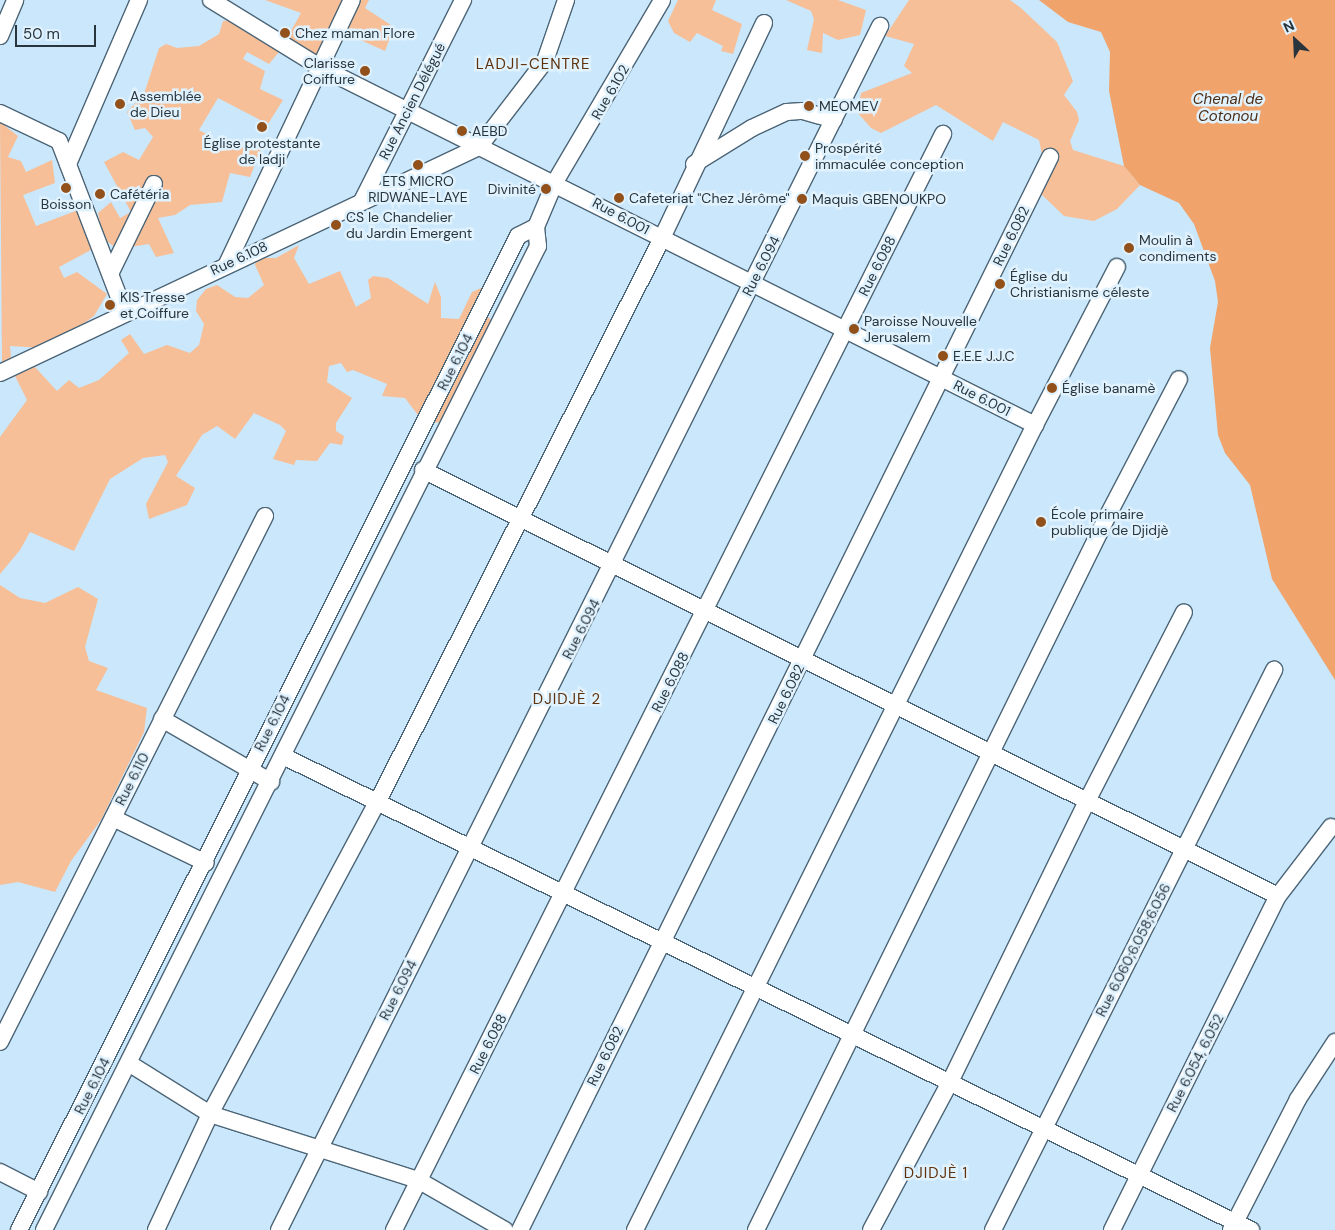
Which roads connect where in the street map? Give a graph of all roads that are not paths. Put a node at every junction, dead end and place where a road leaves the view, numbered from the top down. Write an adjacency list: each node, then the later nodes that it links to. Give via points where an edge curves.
1 (16, 0): 11 (street)
2 (139, 0): 19 (street)
3 (211, 0): 8 (street, Rue 6.001)
4 (352, 0): 12 (street)
5 (463, 0): 13 (street, Rue Ancien Délégué)
6 (566, 0): 17 (street, via 545,61)
7 (662, 0): 21 (street, Rue 6.102)
8 (241, 7): 12 (street, Rue 6.001)
9 (764, 23): 20 (street)
10 (880, 26): 15 (street, Rue 6.094)
11 (0, 36)
12 (320, 67): 13 (street, Rue 6.001); 26 (street)
13 (407, 111): 17 (street, Rue 6.001); 23 (street, Rue Ancien Délégué)
14 (0, 113): 19 (street, via 60,141)
15 (834, 120): 20 (street, via 803,111 787,112 752,128); 29 (street, Rue 6.094)
16 (943, 134): 31 (street, Rue 6.088)
17 (479, 146): 21 (street, Rue 6.001); 23 (street, Rue 6.108)
18 (1050, 157): 33 (street, Rue 6.082)
19 (68, 164): 28 (street)
20 (694, 164): 25 (street)
21 (556, 182): 24 (street, Rue 6.104); 25 (street, Rue 6.001)
22 (154, 184): 28 (street)
23 (362, 201): 26 (street, Rue 6.108)
24 (536, 227): 36 (street, Rue 6.104, via 538,246); 48 (street, Rue 6.104, via 518,236)
25 (662, 238): 29 (street, Rue 6.001); 38 (street)
26 (227, 264): 30 (street, Rue 6.108)
27 (1117, 268): 35 (street)
28 (111, 272): 30 (street)
29 (752, 283): 31 (street, Rue 6.001); 39 (street, Rue 6.094)
30 (125, 313): 32 (street, Rue 6.108)
31 (846, 330): 33 (street, Rue 6.001); 40 (street, Rue 6.088)
32 (0, 373)
33 (941, 378): 35 (street, Rue 6.001); 42 (street, Rue 6.082)
34 (1179, 379): 46 (street)
35 (1035, 425): 44 (street)
36 (423, 470): 38 (street); 47 (street, Rue 6.104)
37 (265, 516): 45 (street, Rue 6.110)
38 (519, 518): 39 (street); 51 (street)
39 (613, 565): 40 (street); 54 (street, Rue 6.094)
40 (705, 611): 42 (street); 57 (street, Rue 6.088)
41 (1184, 612): 50 (street)
42 (803, 660): 44 (street); 59 (street, Rue 6.082)
43 (1274, 670): 55 (street, Rue 6.060;6.058;6.056)
44 (897, 706): 46 (street); 60 (street)
45 (162, 719): 48 (street); 52 (street, Rue 6.110)
46 (991, 753): 50 (street); 61 (street)
47 (283, 756): 49 (street, Rue 6.104); 51 (street)
48 (248, 770): 49 (street); 56 (street, Rue 6.104)
49 (272, 782): 64 (street, Rue 6.104)
50 (1087, 801): 55 (street); 65 (street)
51 (378, 802): 54 (street); 66 (street)
52 (113, 818): 56 (street); 62 (street, Rue 6.110)
53 (1332, 827): 58 (street, Rue 6.054, 6.052)
54 (471, 847): 57 (street); 68 (street, Rue 6.094)
55 (1184, 849): 58 (street); 67 (street, Rue 6.060;6.058;6.056)
56 (206, 863): 72 (street, Rue 6.104)
57 (564, 893): 59 (street); 71 (street, Rue 6.088)
58 (1278, 896): 70 (street, Rue 6.054, 6.052)
59 (662, 941): 60 (street); 80 (street, Rue 6.082)
60 (755, 986): 61 (street); 81 (street)
61 (851, 1034): 65 (street); 82 (street)
62 (0, 1042)
63 (1335, 1042): 73 (street, via 1298,1099)
64 (130, 1064): 66 (street); 75 (street, Rue 6.104)
65 (950, 1082): 67 (street); 83 (street)
66 (210, 1114): 68 (street); 76 (street)
67 (1044, 1128): 70 (street); 84 (street, Rue 6.060;6.058;6.056)
68 (317, 1151): 71 (street); 77 (street, Rue 6.094)
69 (0, 1172): 72 (street)
70 (1139, 1175): 73 (street); 85 (street, Rue 6.054, 6.052)
71 (418, 1180): 78 (street, Rue 6.088); 79 (street)
72 (39, 1192): 74 (street, Rue 6.104)
73 (1233, 1226): 86 (street)
74 (20, 1230)
75 (44, 1230)
76 (156, 1230)
77 (279, 1230)
78 (394, 1230)
79 (505, 1230)
80 (520, 1230)
81 (635, 1230)
82 (756, 1230)
83 (871, 1230)
84 (993, 1230)
85 (1112, 1230)
86 (1251, 1230)

